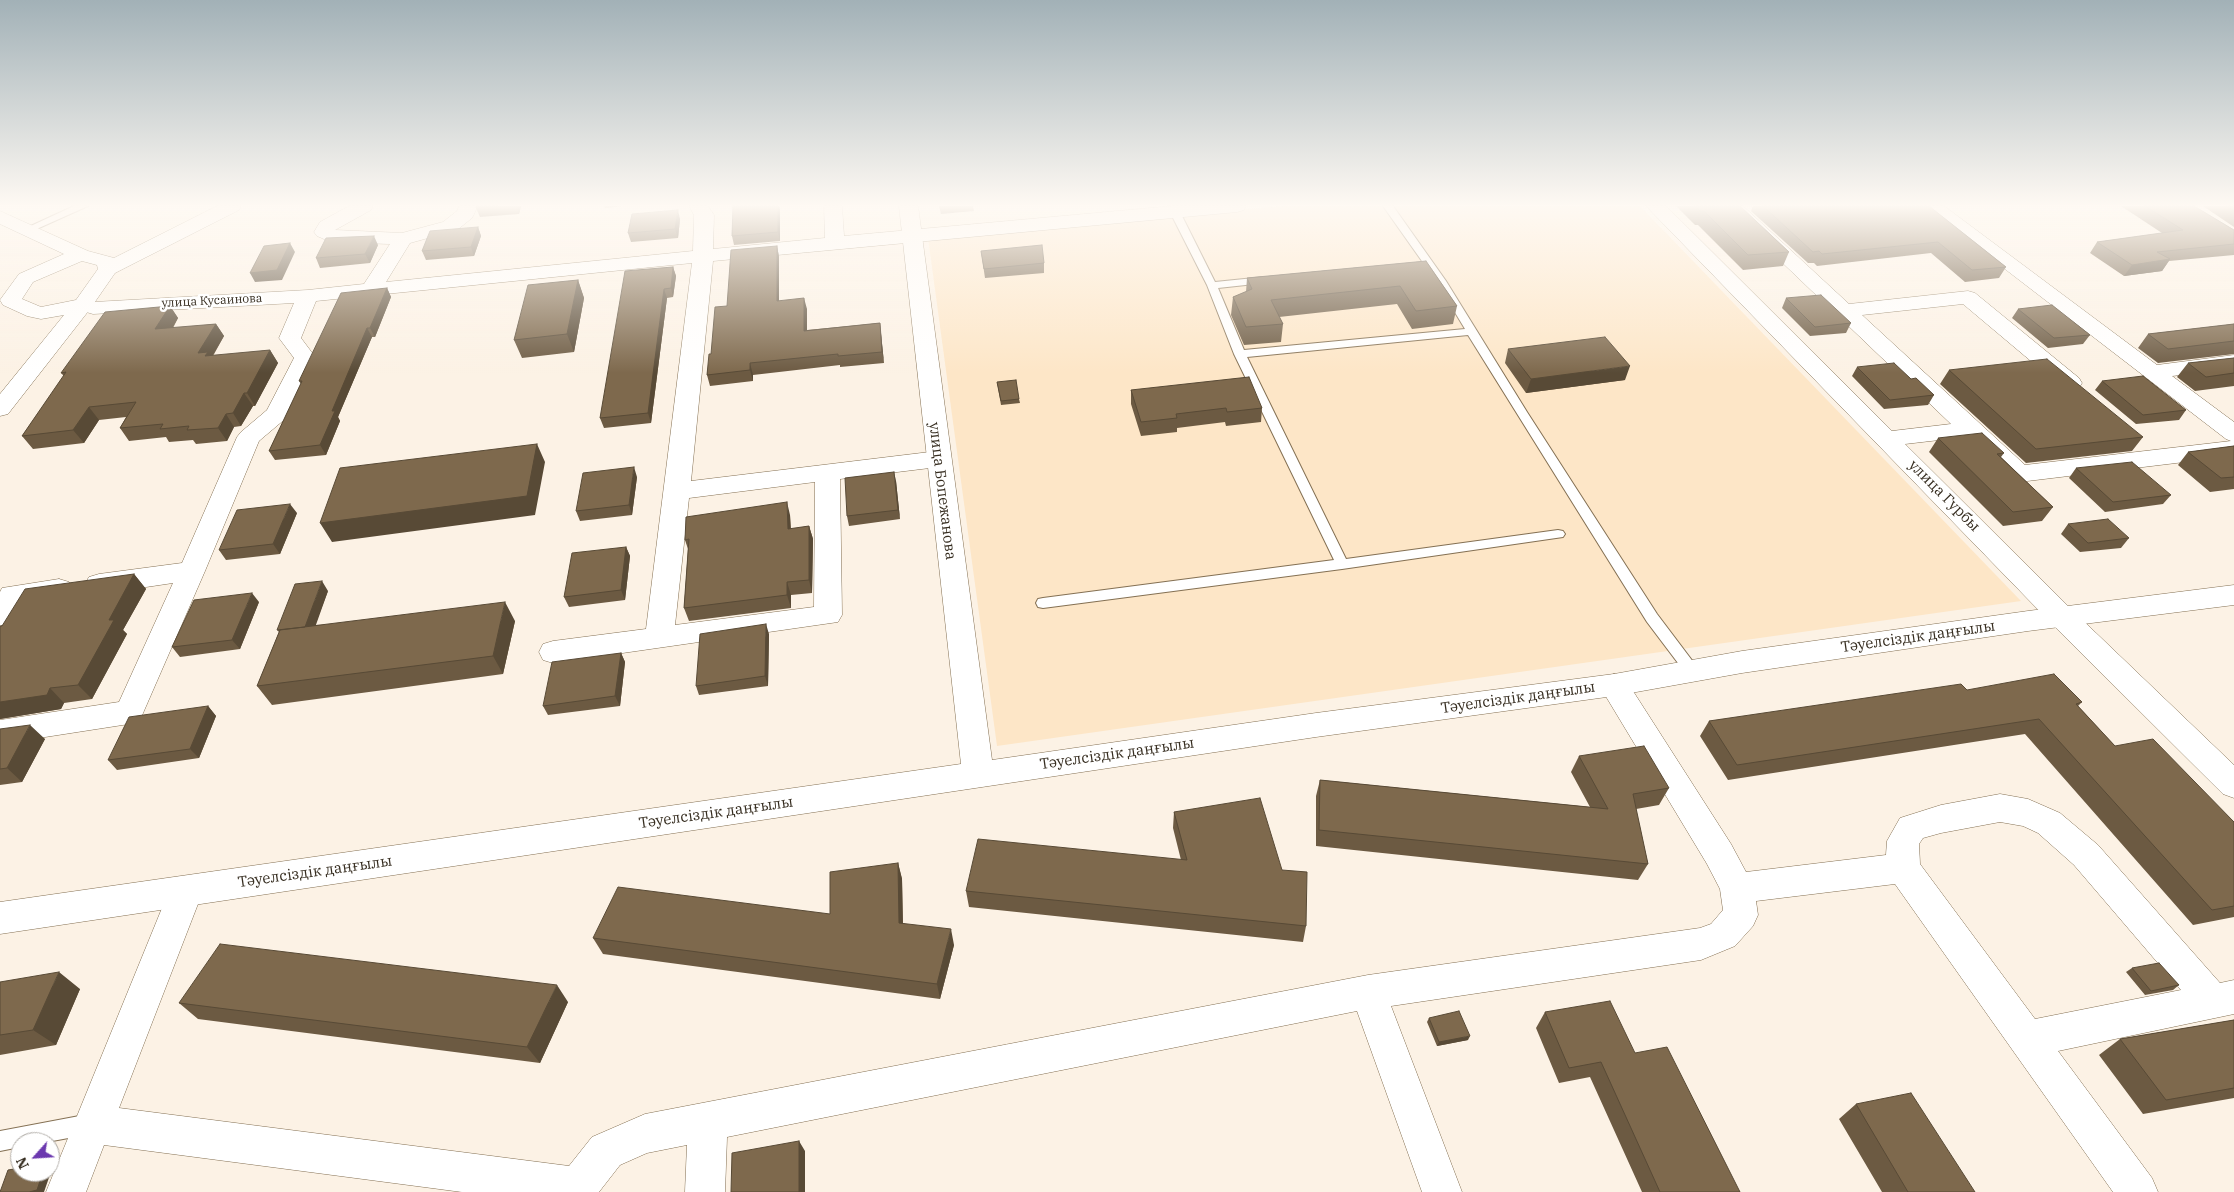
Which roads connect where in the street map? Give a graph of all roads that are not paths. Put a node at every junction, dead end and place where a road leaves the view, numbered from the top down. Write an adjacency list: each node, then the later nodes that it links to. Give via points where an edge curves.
1 (31, 262): 15 (street)
2 (66, 262): 15 (street)
3 (106, 262): 14 (street)
4 (123, 262): 14 (street)
5 (389, 262): 18 (street)
6 (655, 262): 18 (street, улица Кусаинова)
7 (702, 262): 38 (street)
8 (914, 262): 36 (street, улица Бопежанова)
9 (1200, 262): 17 (lane)
10 (1423, 262): 24 (lane)
11 (1711, 262): 32 (street, улица Гурбы)
12 (1791, 262): 22 (street)
13 (2006, 262): 27 (street)
14 (108, 270): 21 (street)
15 (26, 278): 20 (street)
16 (1272, 280): 17 (lane)
17 (1212, 285): 25 (lane)
18 (371, 289): 19 (street, улица Кусаинова)
19 (308, 296): 21 (street, улица Кусаинова, via 93,308); 41 (street, via 290,338 306,358 277,414 249,436)
20 (10, 301): 21 (street, улица Кусаинова, via 41,313); 23 (street)
21 (83, 305): 29 (street)
22 (1844, 311): 28 (street, via 1968,297); 30 (street)
23 (0, 321)
24 (1473, 330): 25 (lane); 48 (lane, via 1521,412 1652,618)
25 (1240, 354): 40 (lane)
26 (2234, 362): 27 (street)
27 (2152, 372): 31 (street)
28 (2090, 400)
29 (0, 409)
30 (1971, 430): 32 (street); 35 (street, via 2019,474)
31 (2234, 434)
32 (1887, 438): 45 (street, улица Гурбы)
33 (2136, 438): 35 (street)
34 (2234, 448): 35 (street)
35 (2158, 457)
36 (938, 459): 37 (street); 51 (street, улица Бопежанова)
37 (827, 473): 38 (street); 46 (street, via 828,615)
38 (677, 491): 46 (street)
39 (1558, 534): 40 (lane)
40 (1342, 564): 43 (lane)
41 (192, 571): 44 (street, via 12,596); 50 (street, via 129,712)
42 (2234, 595): 45 (street, Тәуелсіздік даңғылы)
43 (1043, 603)
44 (0, 616)
45 (2062, 617): 48 (street, Тәуелсіздік даңғылы); 52 (street, улица Гурбы)
46 (659, 638): 47 (street)
47 (553, 652)
48 (1692, 671): 49 (street, Тәуелсіздік даңғылы)
49 (1614, 685): 51 (street, Тәуелсіздік даңғылы); 54 (street)
50 (0, 732)
51 (978, 775): 55 (street, Тәуелсіздік даңғылы)
52 (2234, 785)
53 (1902, 868): 54 (street); 58 (street, via 1903,842 1912,828 2000,808 2028,813 2049,822 2086,855); 59 (street)
54 (1737, 888): 57 (street, via 1741,915 1723,934 1701,944)
55 (186, 891): 56 (street, Тәуелсіздік даңғылы); 61 (street)
56 (0, 918)
57 (1368, 992): 60 (street); 66 (street)
58 (2223, 999): 59 (street)
59 (2027, 1039): 67 (street)
60 (708, 1122): 63 (street, via 645,1134 606,1151); 65 (street)
61 (93, 1124): 62 (lane); 63 (street); 64 (street)
62 (0, 1141)
63 (578, 1189)
64 (66, 1192)
65 (705, 1192)
66 (1442, 1192)
67 (2138, 1192)

